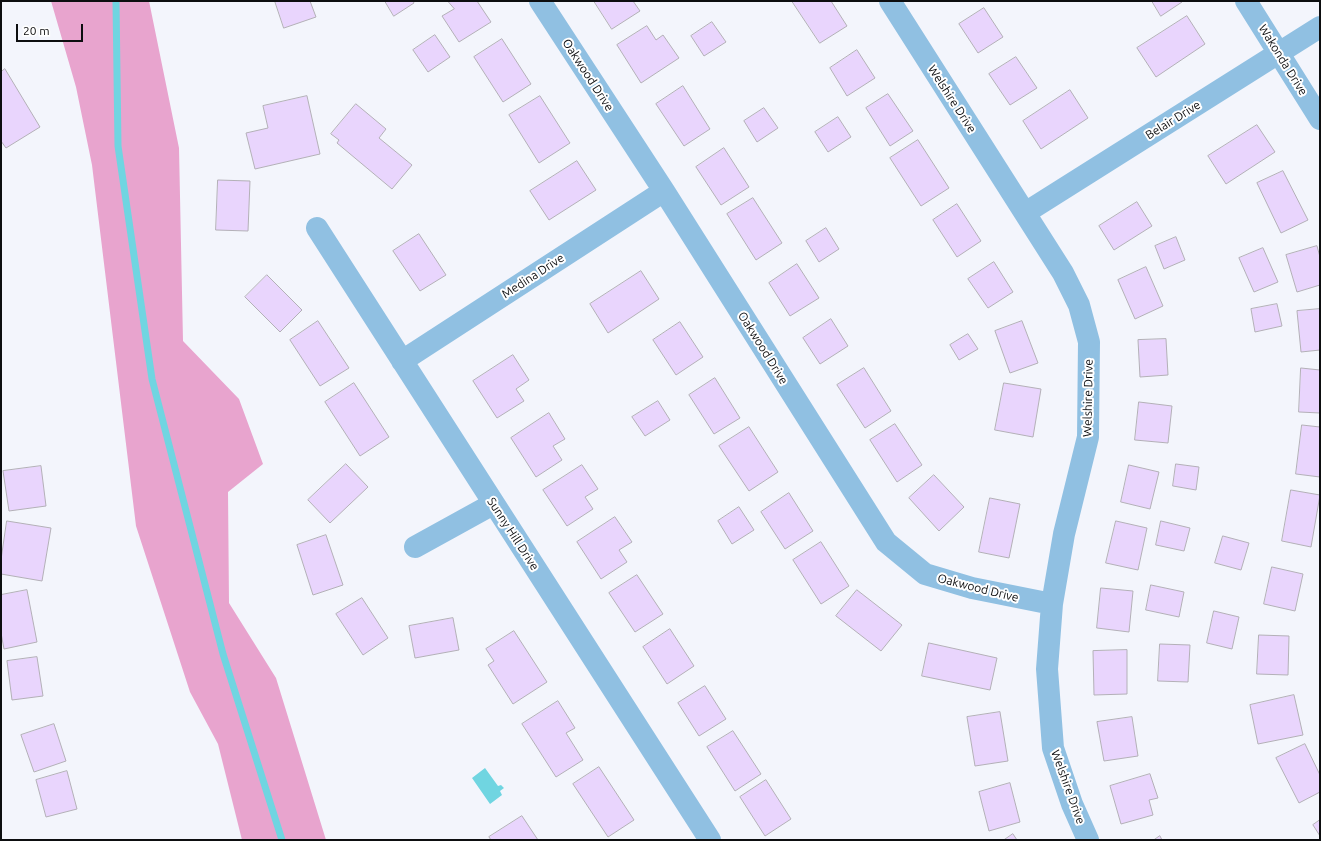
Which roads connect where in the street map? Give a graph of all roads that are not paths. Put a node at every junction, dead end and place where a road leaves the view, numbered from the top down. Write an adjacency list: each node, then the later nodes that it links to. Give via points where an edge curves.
1 (540, 1): 7 (street, Oakwood Drive)
2 (890, 1): 8 (street, Welshire Drive)
3 (1246, 1): 5 (street, Wakonda Drive)
4 (1320, 27): 5 (street, Belair Drive)
5 (1279, 53): 6 (street, Wakonda Drive); 8 (street, Belair Drive)
6 (1320, 119)
7 (664, 191): 10 (street, Medina Drive); 13 (street, Oakwood Drive, via 886,542 925,574 972,588)
8 (1025, 213): 13 (street, Welshire Drive, via 1063,273 1079,305 1089,342 1088,436 1064,534)
9 (317, 228): 10 (street, Sunny Hill Drive)
10 (402, 361): 11 (street, Sunny Hill Drive)
11 (492, 504): 12 (street); 14 (street, Sunny Hill Drive)
12 (415, 547)
13 (1052, 604): 15 (street, Welshire Drive, via 1047,669 1053,748 1072,804)
14 (710, 840)
15 (1088, 840)

